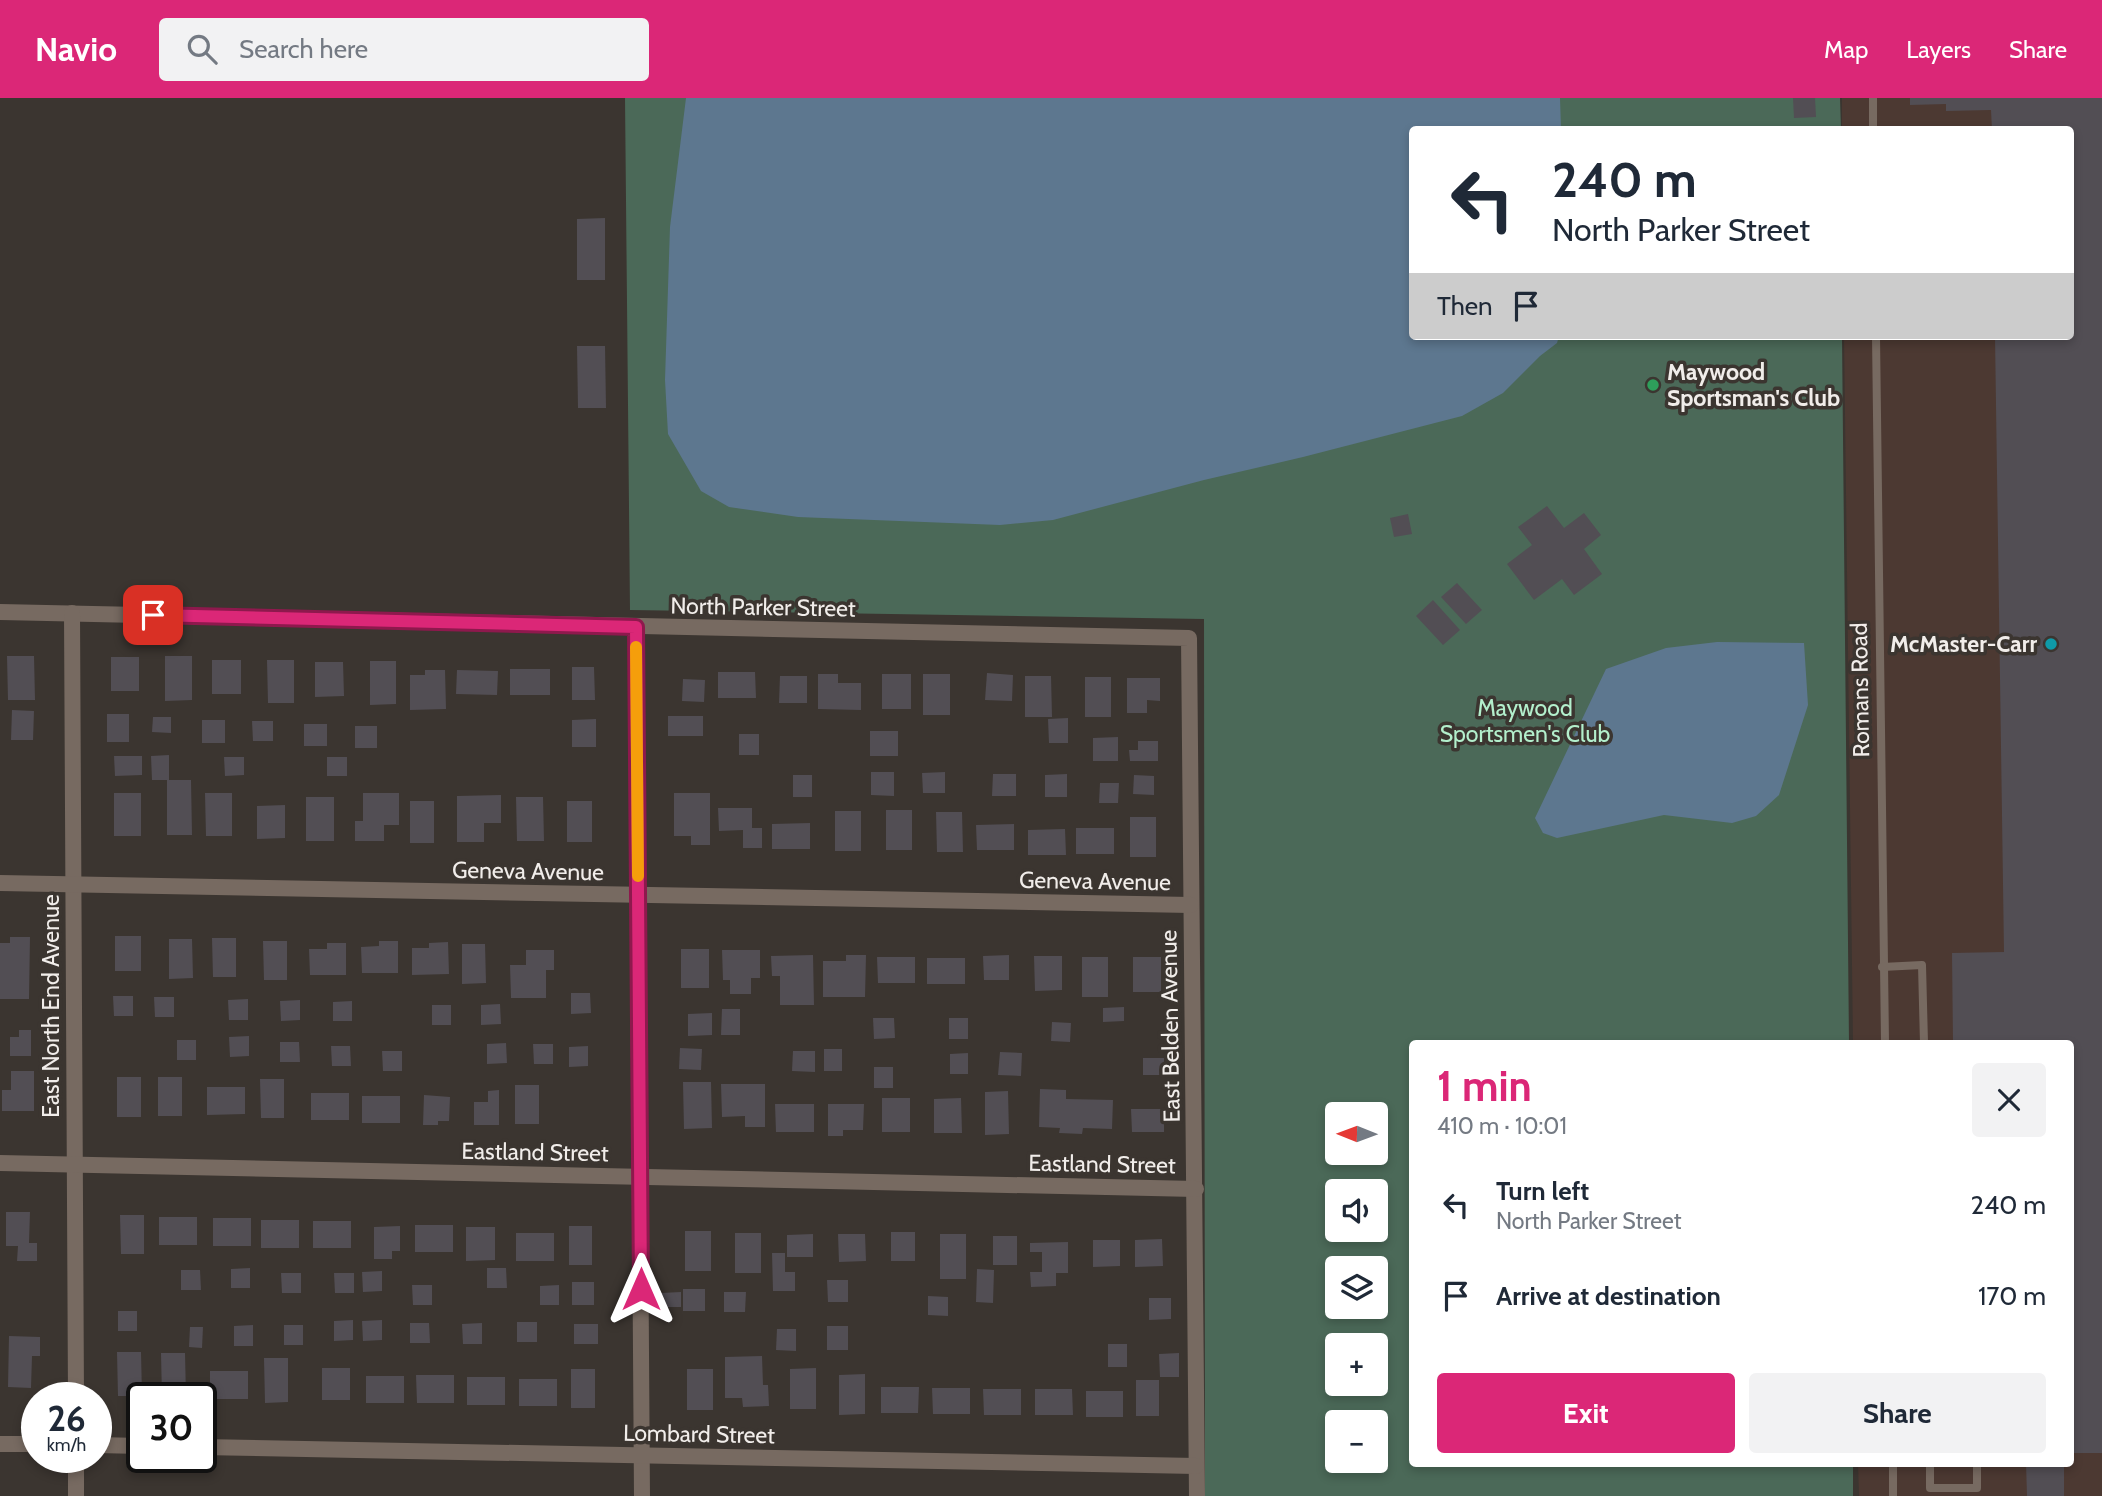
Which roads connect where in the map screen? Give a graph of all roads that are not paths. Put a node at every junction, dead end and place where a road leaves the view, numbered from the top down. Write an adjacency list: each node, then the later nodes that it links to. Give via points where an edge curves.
1 (1873, 98): 2 (lane)
2 (1873, 126)
3 (1875, 340): 12 (lane, Romans Road)
4 (0, 612): 5 (street, North Parker Street)
5 (72, 613): 6 (street, North Parker Street); 9 (street, East North End Avenue)
6 (636, 627): 7 (street, North Parker Street); 10 (street)
7 (1189, 638): 11 (street, East Belden Avenue)
8 (0, 883): 9 (street, Geneva Avenue)
9 (74, 886): 10 (street, Geneva Avenue); 16 (street, East North End Avenue)
10 (638, 896): 11 (street, Geneva Avenue); 17 (street)
11 (1191, 905): 18 (street, East Belden Avenue)
12 (1882, 967): 13 (lane, Romans Road); 14 (lane, via 1922,965)
13 (1885, 1040)
14 (1923, 1040)
15 (0, 1163): 16 (street, Eastland Street)
16 (75, 1165): 17 (street, Eastland Street); 19 (street, East North End Avenue)
17 (640, 1177): 18 (street, Eastland Street); 23 (street)
18 (1196, 1189): 24 (street, East Belden Avenue)
19 (76, 1382)
20 (0, 1444): 21 (street)
21 (21, 1444)
22 (217, 1447): 23 (street, Lombard Street)
23 (642, 1456): 24 (street, Lombard Street); 30 (street)
24 (1196, 1466): 31 (street, East Belden Avenue)
25 (1892, 1467): 32 (lane)
26 (1930, 1467): 27 (lane, via 1930,1488 1977,1488)
27 (1977, 1467)
28 (76, 1473): 29 (street)
29 (76, 1496)
30 (642, 1496)
31 (1197, 1496)
32 (1893, 1496)

